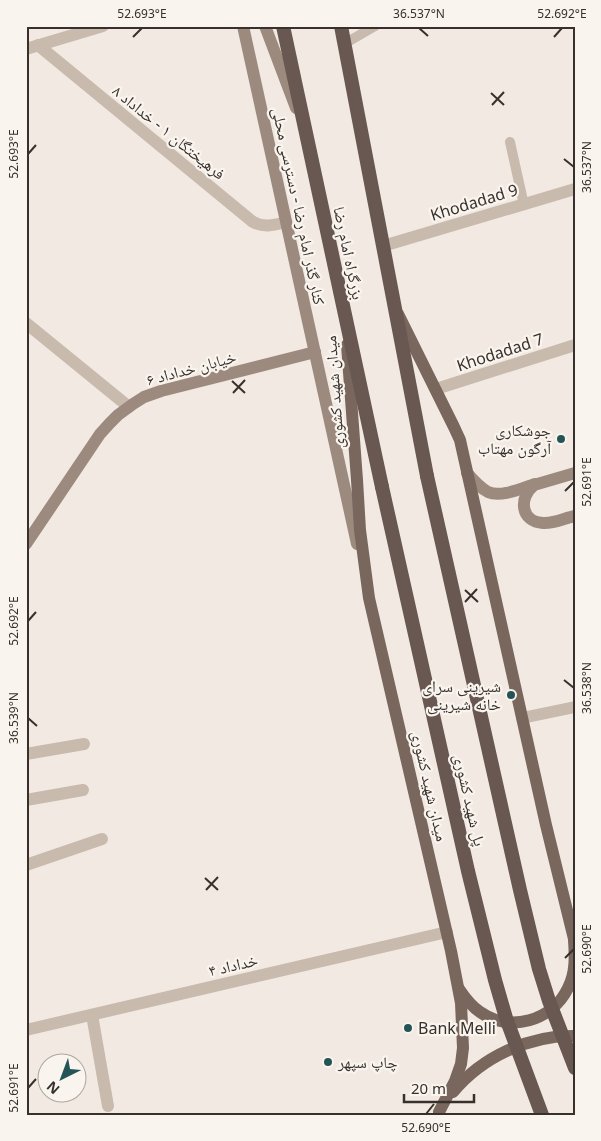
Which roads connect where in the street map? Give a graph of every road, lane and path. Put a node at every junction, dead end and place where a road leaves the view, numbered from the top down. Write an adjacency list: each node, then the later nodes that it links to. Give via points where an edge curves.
1 (102, 26): 8 (street)
2 (243, 26): 13 (main road, کنار گذر امام رضا - دسترسی محلی)
3 (265, 26): 9 (main road)
4 (283, 26): 9 (highway, بزرگراه امام رضا)
5 (341, 26): 7 (highway, بزرگراه امام رضا)
6 (375, 26): 7 (lane)
7 (344, 44): 14 (highway, بزرگراه امام رضا)
8 (32, 47): 13 (street, فرهیختگان ۱ - خداداد ۸, via 253,222 265,226)
9 (306, 133): 16 (highway, بزرگراه امام رضا)
10 (510, 142): 12 (lane)
11 (575, 189): 12 (street, Khodadad 9)
12 (524, 205): 14 (street, Khodadad 9)
13 (286, 222): 19 (main road, کنار گذر امام رضا - دسترسی محلی)
14 (383, 246): 15 (highway, بزرگراه امام رضا)
15 (394, 306): 20 (main road); 24 (highway, بزرگراه امام رضا)
16 (344, 313): 26 (highway, بزرگراه امام رضا); 29 (main road, میدان شهید کشوری, via 360,530)
17 (26, 323): 21 (street)
18 (575, 345): 20 (street, Khodadad 7)
19 (315, 352): 21 (main road, خیابان خداداد ۶, via 161,391); 29 (main road, کنار گذر امام رضا - دسترسی محلی)
20 (436, 389): 22 (main road, via 460,440)
21 (129, 407): 28 (main road, خیابان خداداد ۶, via 100,434)
22 (467, 473): 25 (main road, via 487,492 495,494); 31 (main road)
23 (575, 473): 25 (main road)
24 (427, 476): 44 (highway, پل شهید کشوری, bridge, via 539,969)
25 (540, 482): 27 (main road, via 524,495 524,510 533,521 547,523)
26 (382, 487): 47 (highway, پل شهید کشوری, bridge, via 493,971 506,1018)
27 (575, 516)
28 (26, 544)
29 (369, 598): 38 (main road, میدان شهید کشوری)
30 (575, 707): 31 (street)
31 (522, 718): 39 (main road)
32 (84, 744): 33 (street)
33 (26, 754)
34 (83, 790): 35 (street)
35 (26, 800)
36 (102, 839): 37 (street)
37 (26, 865)
38 (447, 932): 40 (main road, میدان شهید کشوری); 41 (street, خداداد ۴)
39 (574, 941): 40 (main road, via 574,972 569,987 562,1000 538,1018 523,1022 493,1019 468,1002)
40 (459, 987): 46 (main road, میدان شهید کشوری, via 461,1064)
41 (92, 1015): 42 (street, خداداد ۴); 45 (street)
42 (26, 1030)
43 (575, 1036): 46 (main road, میدان شهید کشوری, via 539,1040 494,1058 468,1077)
44 (575, 1068)
45 (108, 1106)
46 (438, 1113)
47 (542, 1115)

